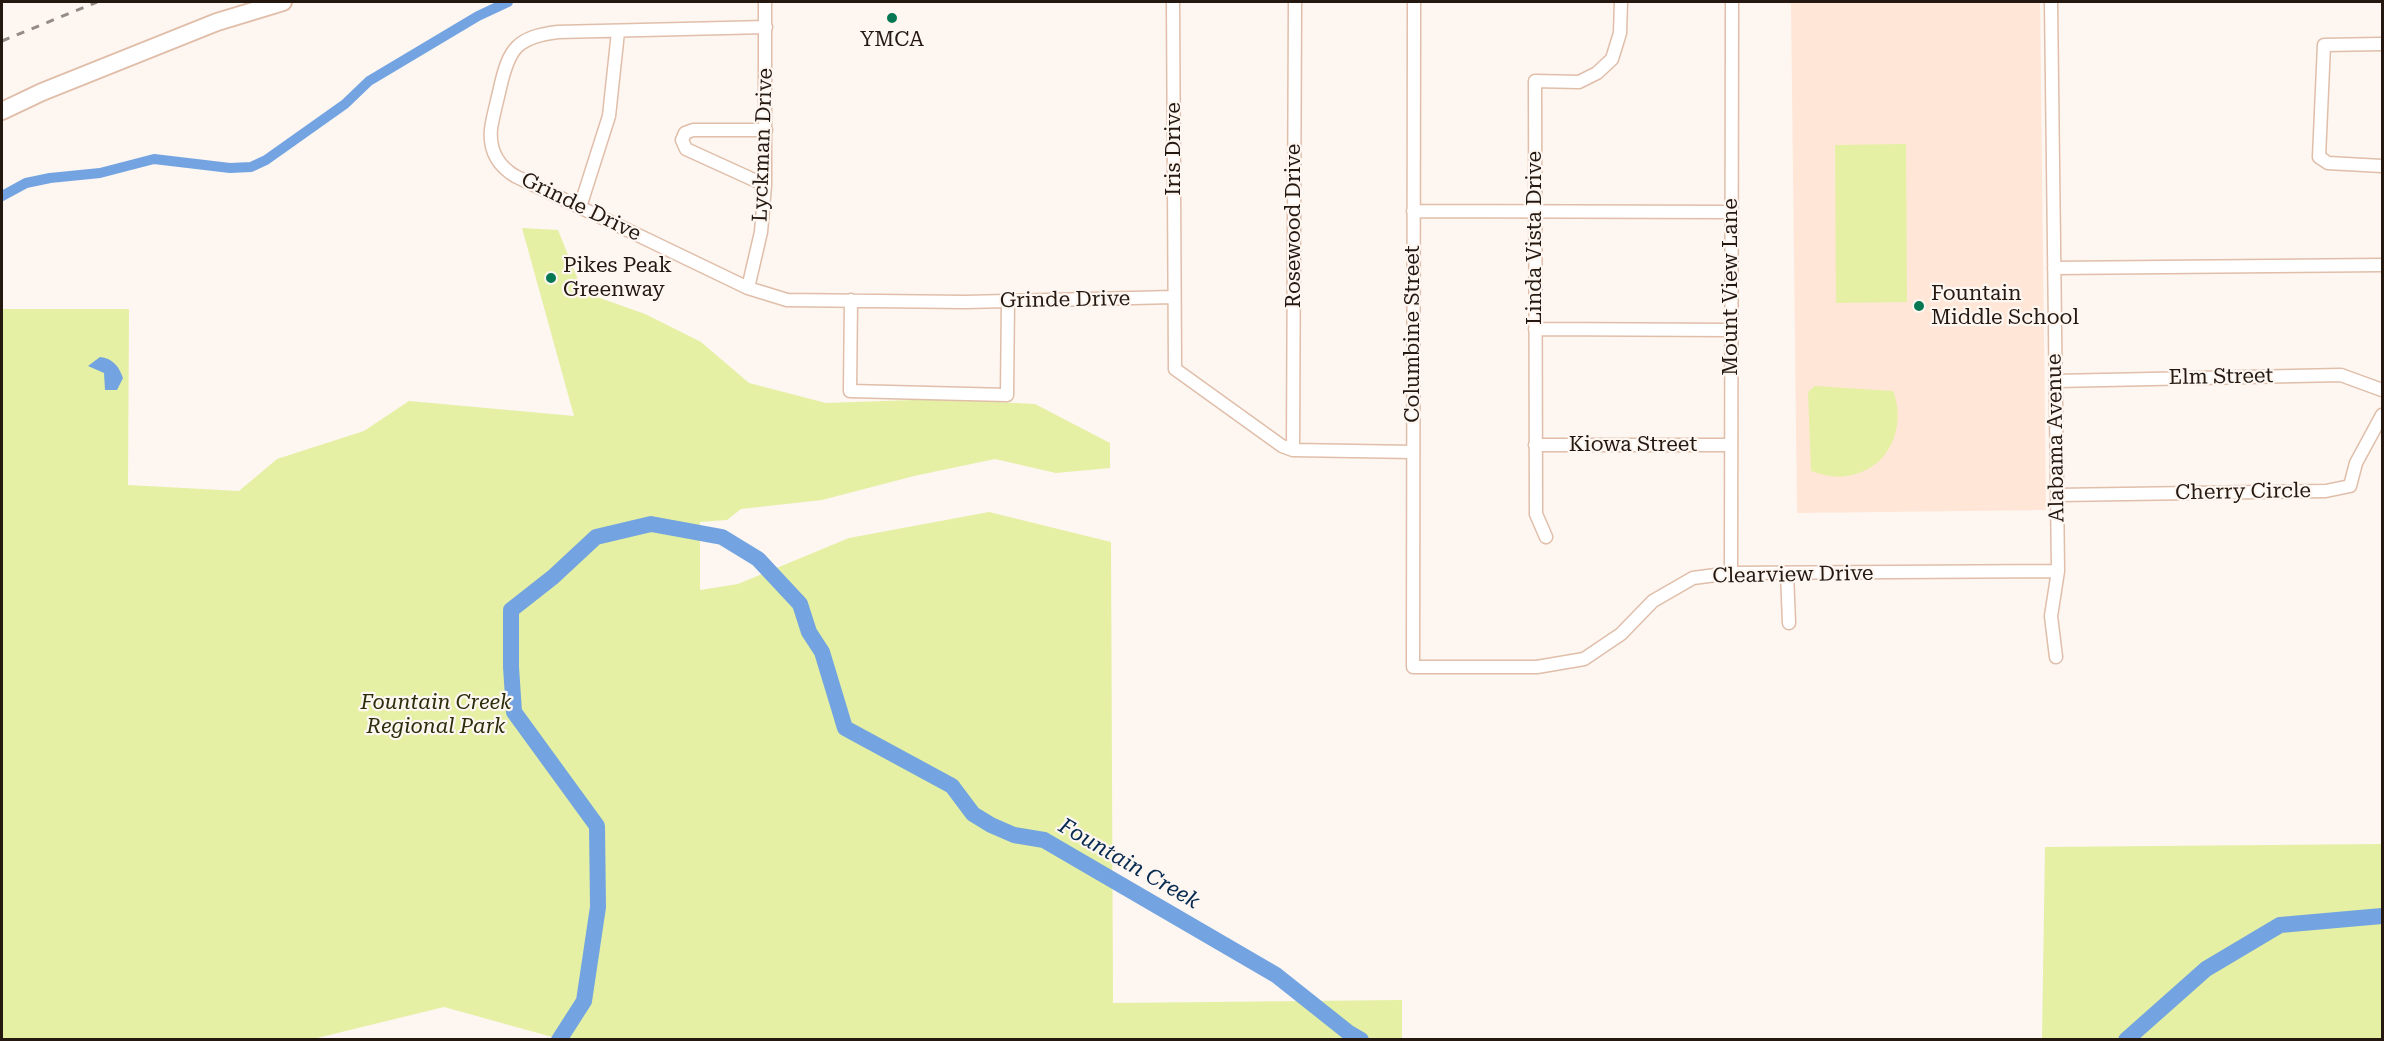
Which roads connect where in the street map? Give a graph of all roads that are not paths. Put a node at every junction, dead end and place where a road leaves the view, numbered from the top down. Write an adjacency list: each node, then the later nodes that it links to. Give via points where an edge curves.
1 (283, 2): 12 (main road, via 217,22)
2 (765, 2): 9 (street, Lyckman Drive)
3 (1173, 2): 23 (street, Iris Drive)
4 (1295, 2): 33 (street, Rosewood Drive)
5 (1414, 2): 17 (street, Columbine Street)
6 (1621, 2): 18 (street, Linda Vista Drive, via 1620,33 1612,59 1597,74 1579,82 1534,81)
7 (1732, 2): 19 (street, Mount View Lane)
8 (2051, 2): 21 (street, Alabama Avenue)
9 (765, 27): 10 (street, Grinde Drive); 13 (street, Lyckman Drive)
10 (618, 32): 16 (street, via 609,116); 16 (street, Grinde Drive, via 537,35 518,45 507,59 494,113 490,139 500,164 515,176)
11 (2382, 44): 14 (street, via 2324,45 2319,157 2328,163)
12 (2, 111)
13 (766, 130): 15 (street, Lyckman Drive); 15 (street, via 693,130 685,133 682,140 686,149)
14 (2382, 166)
15 (765, 185): 22 (street, Lyckman Drive, via 761,232)
16 (580, 207): 22 (street, Grinde Drive)
17 (1413, 211): 18 (street); 34 (street, Columbine Street)
18 (1534, 211): 19 (street); 26 (street, Linda Vista Drive)
19 (1731, 212): 27 (street, Mount View Lane)
20 (2382, 265): 21 (street)
21 (2054, 268): 28 (street, Alabama Avenue)
22 (748, 288): 24 (street, Grinde Drive, via 788,300)
23 (1174, 297): 25 (street, Grinde Drive); 33 (street, via 1174,369)
24 (851, 300): 25 (street, Grinde Drive); 25 (street, via 850,391 1007,394)
25 (1008, 301)
26 (1535, 329): 27 (street); 31 (street, Linda Vista Drive)
27 (1731, 330): 32 (street, Mount View Lane)
28 (2056, 381): 29 (street, Elm Street, via 2341,375); 35 (street, Alabama Avenue)
29 (2382, 390)
30 (2382, 415): 35 (street, Cherry Circle, via 2356,463 2350,486 2326,491)
31 (1535, 445): 32 (street, Kiowa Street); 36 (street, Linda Vista Drive, via 1536,514)
32 (1731, 445): 38 (street, Mount View Lane)
33 (1293, 450): 34 (street)
34 (1413, 452): 42 (street, Columbine Street)
35 (2057, 495): 37 (street, Alabama Avenue)
36 (1546, 537)
37 (2058, 572): 39 (street, Clearview Drive); 41 (street, Alabama Avenue, via 2051,616)
38 (1731, 573): 39 (street, Clearview Drive); 42 (street, Clearview Drive, via 1693,578 1653,601 1621,634 1584,659 1537,667)
39 (1787, 573): 40 (street)
40 (1789, 623)
41 (2056, 657)
42 (1413, 667)

